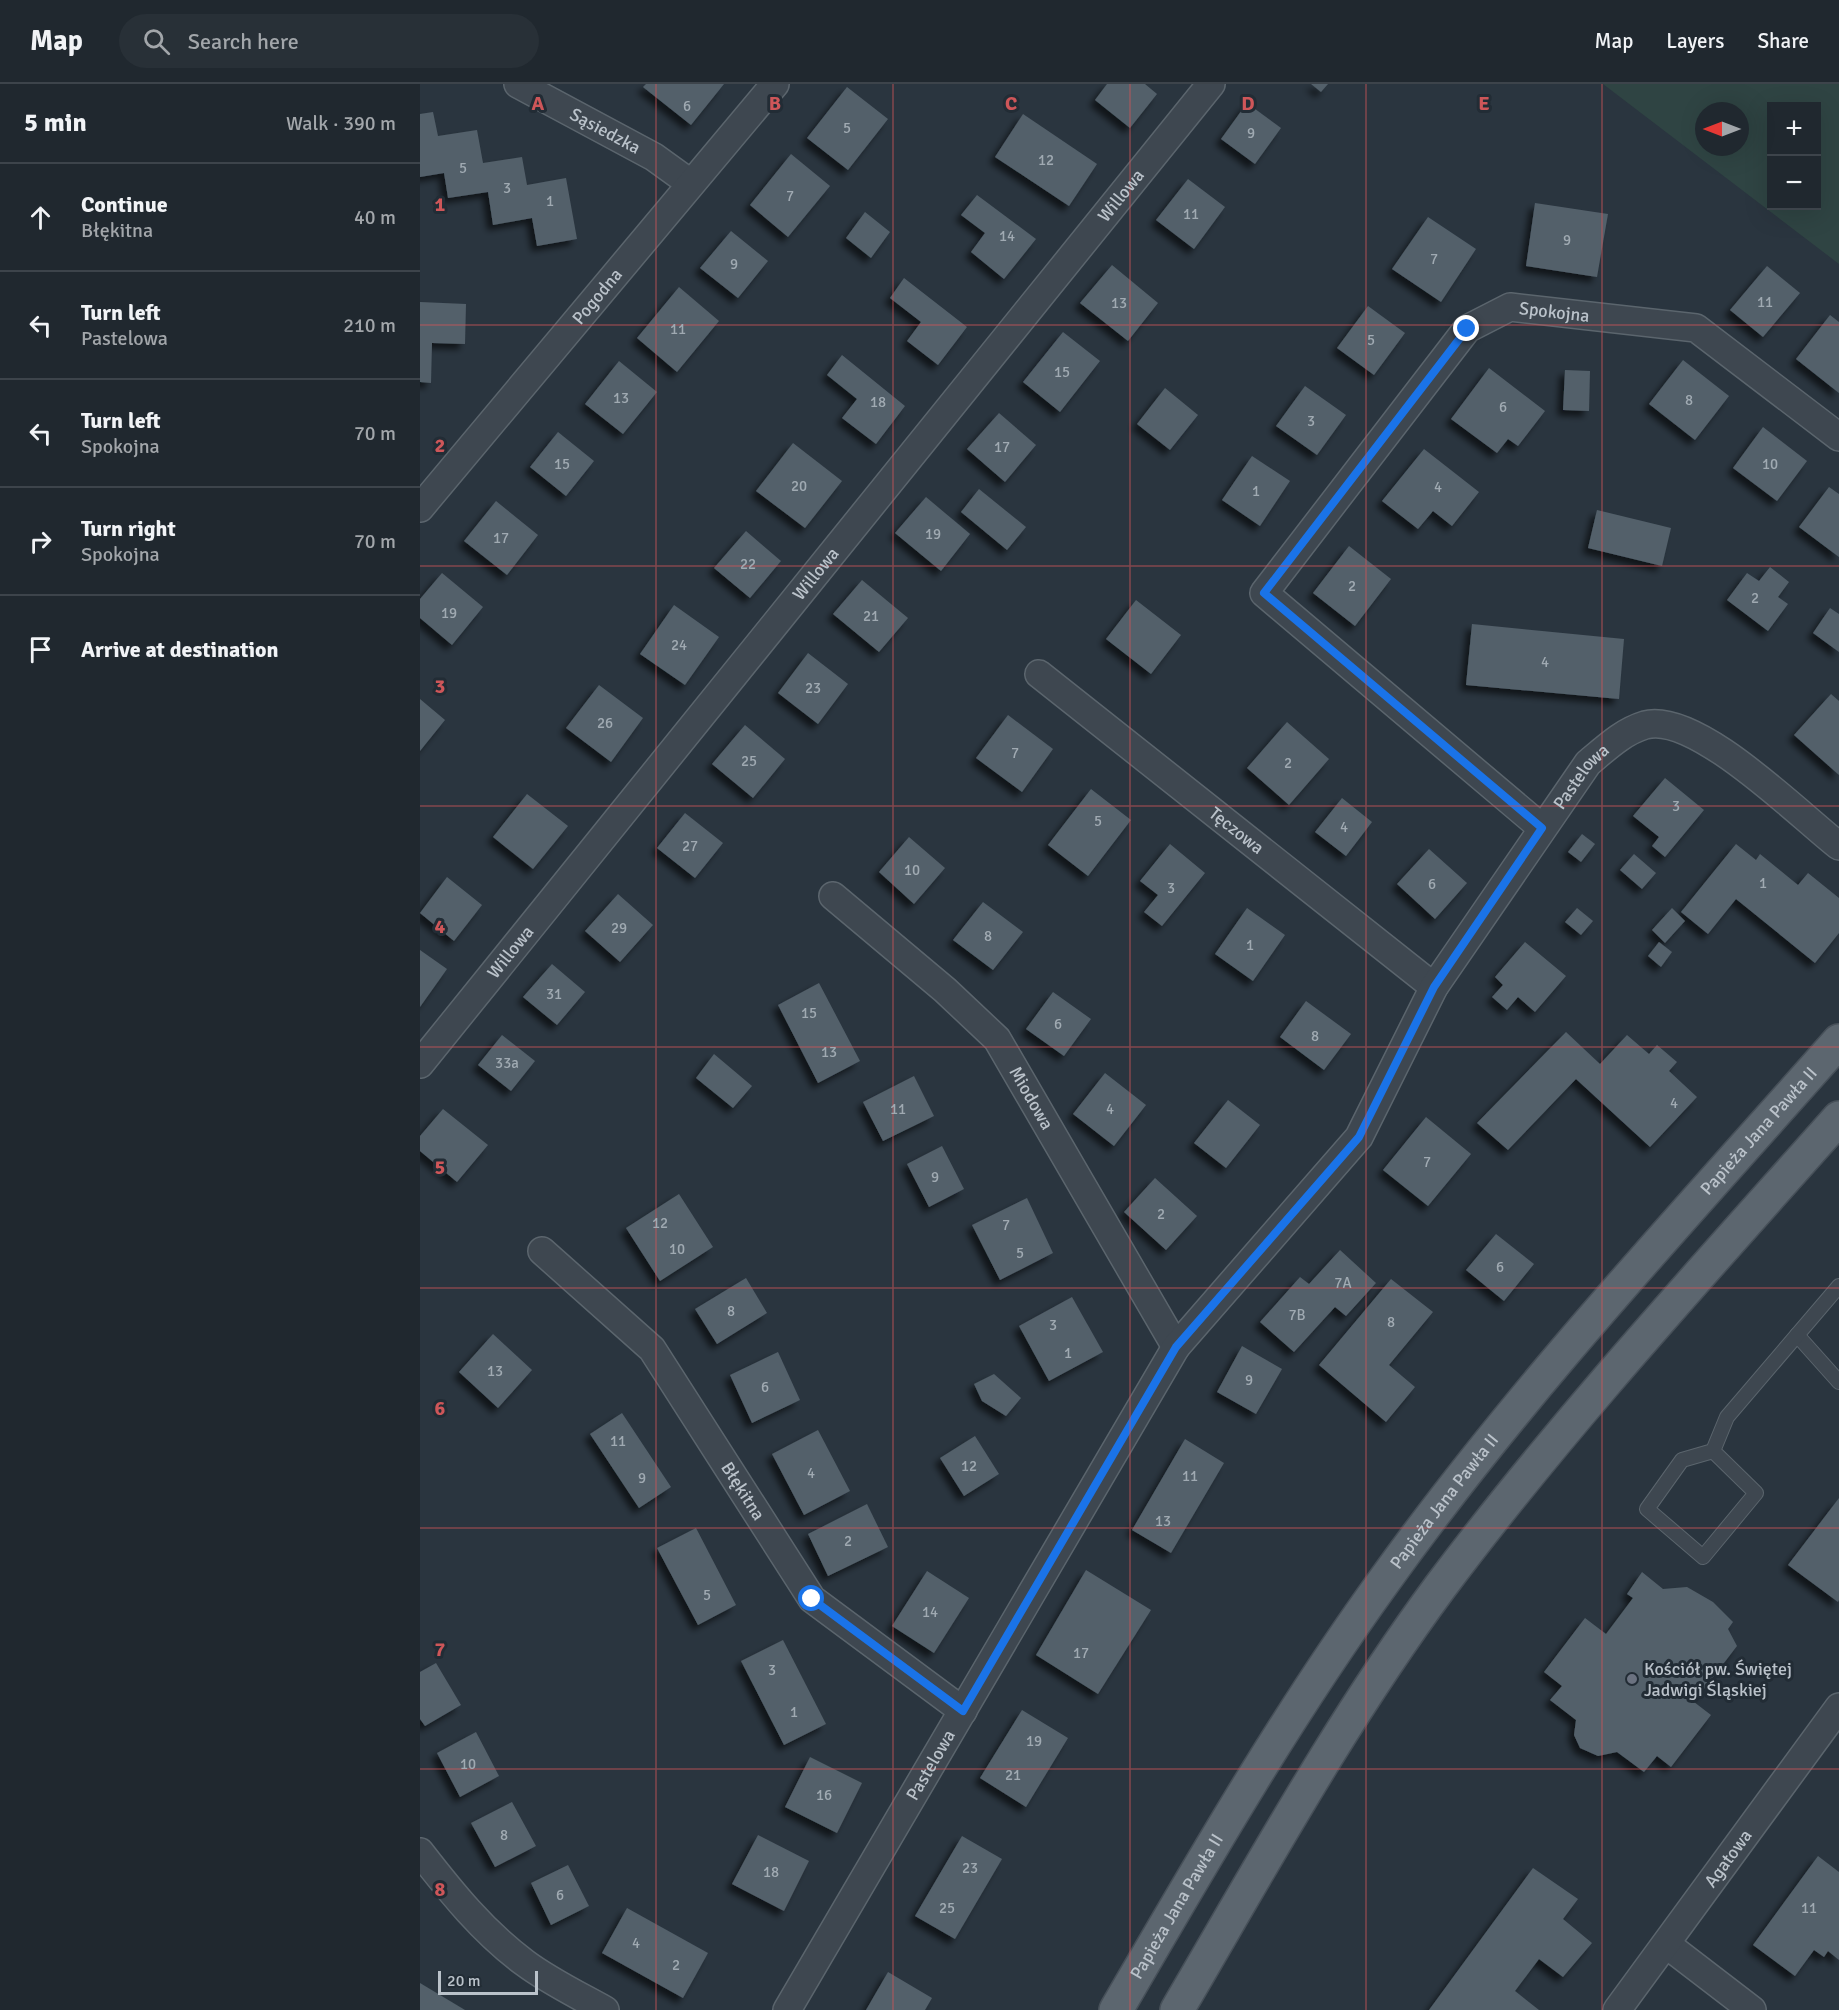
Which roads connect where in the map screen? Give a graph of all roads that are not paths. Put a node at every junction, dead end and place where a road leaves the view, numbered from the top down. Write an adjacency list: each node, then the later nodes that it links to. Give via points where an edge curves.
1 (518, 84): 4 (street, Sąsiedzka, via 654,156)
2 (775, 84): 4 (street, Pogodna)
3 (1211, 84): 13 (street, Willowa)
4 (690, 183): 6 (street, Pogodna)
5 (1839, 436): 8 (street, Spokojna, via 1696,328 1510,307 1467,329 1264,593)
6 (420, 508)
7 (1040, 674): 11 (street, Tęczowa)
8 (1542, 828): 9 (street, Pastelowa, via 1588,764 1621,736 1646,725 1674,725 1723,750); 11 (street, Pastelowa)
9 (1839, 846)
10 (833, 896): 18 (street, Miodowa, via 997,1039)
11 (1434, 987): 18 (street, Pastelowa, via 1359,1137)
12 (1839, 1041): 27 (main road, Papieża Jana Pawła II, via 1468,1468 1287,1723)
13 (420, 1064)
14 (1839, 1118): 28 (main road, via 1601,1389 1441,1587 1332,1744)
15 (542, 1251): 22 (street, Błękitna, via 652,1349 812,1599)
16 (1839, 1286): 17 (lane)
17 (1797, 1335): 19 (lane); 20 (lane, via 1726,1417)
18 (1176, 1347): 22 (street, Pastelowa)
19 (1839, 1382)
20 (1713, 1450): 20 (lane, via 1682,1460 1647,1509 1703,1557 1756,1493)
21 (1839, 1707): 24 (street, Agatowa)
22 (963, 1711): 26 (street, Pastelowa)
23 (420, 1852): 25 (street, via 459,1901 506,1948)
24 (1666, 1944): 29 (street, Agatowa); 30 (street)
25 (605, 2010)
26 (787, 2010)
27 (1116, 2010)
28 (1177, 2010)
29 (1617, 2010)
30 (1752, 2010)

